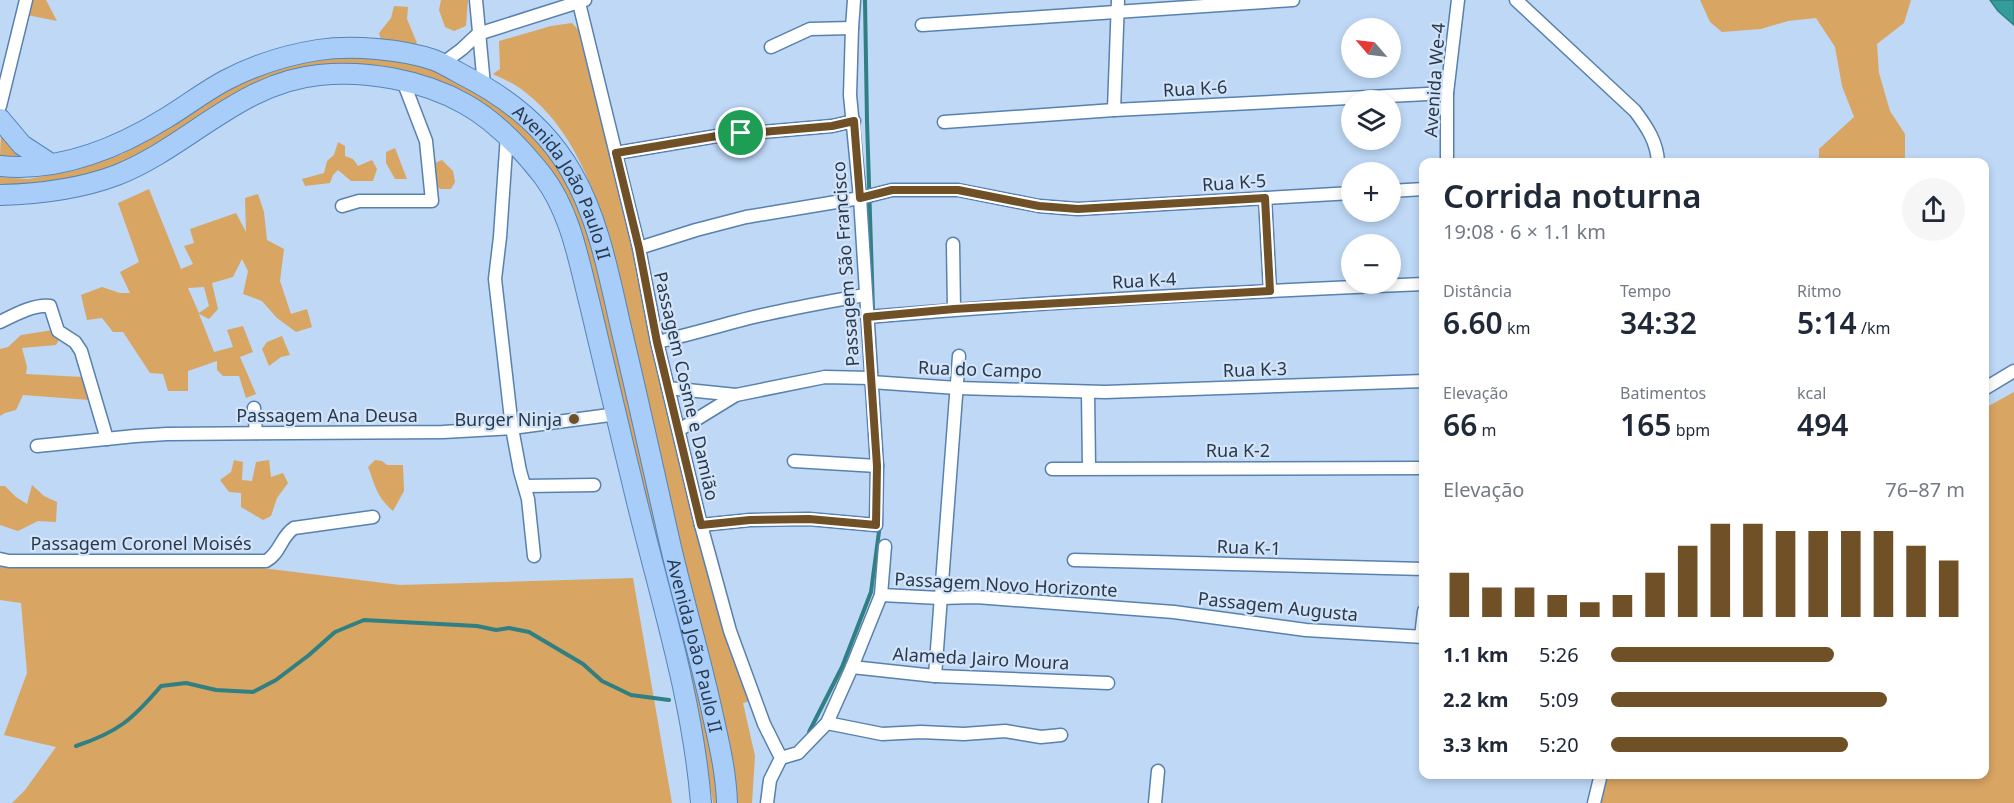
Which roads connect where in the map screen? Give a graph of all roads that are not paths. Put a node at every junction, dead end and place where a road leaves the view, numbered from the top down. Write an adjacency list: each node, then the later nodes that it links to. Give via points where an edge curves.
1 (26, 0): 17 (street)
2 (476, 0): 11 (street)
3 (854, 0): 10 (street, Passagem São Francisco)
4 (1293, 0): 8 (street)
5 (1458, 0): 16 (street, Avenida We-4)
6 (1516, 0): 25 (street, via 1635,111 1658,149)
7 (582, 1): 11 (street); 23 (street, Passagem Cosme e Damião)
8 (1118, 6): 9 (street); 18 (street)
9 (922, 25)
10 (852, 28): 12 (street, via 810,29); 20 (street, Passagem São Francisco, via 850,95)
11 (478, 34): 13 (street); 15 (street)
12 (771, 47)
13 (442, 64): 15 (main road, Avenida João Paulo II); 26 (main road, Avenida João Paulo II, via 395,52 357,48 290,56 225,81 130,139 85,157)
14 (403, 81): 22 (main road, Avenida João Paulo II, via 464,103); 31 (main road, Avenida João Paulo II, via 341,73 293,78 245,98 119,174 56,190); 34 (street, via 426,141 432,201 359,201)
15 (484, 85): 87 (main road, Avenida João Paulo II, via 524,115 548,140 572,173 589,208 609,276 707,687)
16 (1447, 93): 18 (street, Rua K-6); 24 (street, Avenida We-4)
17 (0, 106)
18 (1114, 110): 21 (street, Rua K-6)
19 (0, 119): 26 (main road, via 21,145)
20 (854, 121): 23 (street, via 717,136); 32 (street, Passagem São Francisco)
21 (945, 123)
22 (507, 135): 54 (main road, Avenida João Paulo II, via 545,179 569,226); 55 (street, via 495,279)
23 (616, 153): 36 (street, Passagem Cosme e Damião)
24 (1447, 158)
25 (1658, 158)
26 (51, 164): 27 (main road, Avenida João Paulo II)
27 (0, 166)
28 (1419, 189): 29 (street)
29 (1401, 190)
30 (1341, 194): 33 (street, Rua K-5)
31 (0, 195)
32 (865, 196): 33 (street, Rua K-5, via 915,189 958,190 1039,206 1078,209); 36 (street, Rua K-5, via 746,217); 39 (street, Passagem São Francisco)
33 (1265, 198): 38 (street)
34 (342, 206)
35 (953, 244): 40 (street)
36 (639, 248): 43 (street, Passagem Cosme e Damião)
37 (1419, 284): 38 (street, Rua K-4)
38 (1270, 291): 40 (street, Rua K-4)
39 (865, 295): 41 (street, Passagem São Francisco); 43 (street, via 783,310)
40 (954, 309): 41 (street, Rua K-4)
41 (872, 316): 46 (street, Passagem São Francisco)
42 (0, 322): 58 (street, via 23,311 50,306 58,331 81,351)
43 (657, 342): 49 (street, Passagem Cosme e Damião)
44 (959, 356): 50 (street)
45 (2014, 371): 48 (street)
46 (874, 381): 50 (street, Rua do Campo); 52 (street, Rua do Campo, via 825,377); 61 (street, Passagem São Francisco)
47 (1419, 381): 51 (street, Rua K-3)
48 (1989, 386)
49 (668, 388): 52 (street, Rua do Campo); 56 (street, Passagem Cosme e Damião)
50 (957, 388): 51 (street, Rua do Campo); 75 (street)
51 (1088, 392): 62 (street)
52 (736, 395): 56 (street, Rua do Campo)
53 (254, 408): 57 (street)
54 (617, 414): 55 (street, Passagem Ana Deusa); 86 (main road, Avenida João Paulo II, via 685,697 698,758)
55 (512, 428): 57 (street, Passagem Ana Deusa); 66 (street)
56 (679, 430): 68 (street, Passagem Cosme e Damião)
57 (256, 434): 58 (street, Passagem Ana Deusa)
58 (107, 438): 59 (street, Passagem Ana Deusa)
59 (36, 446)
60 (794, 461): 61 (street)
61 (877, 466): 68 (street, Passagem São Francisco, via 876,525 809,519)
62 (1089, 468): 63 (street, Rua K-2); 64 (street, Rua K-2)
63 (1419, 468)
64 (1052, 469)
65 (594, 485): 66 (street)
66 (525, 486): 70 (street)
67 (373, 517): 71 (street, Passagem Coronel Moisés, via 294,528 266,561)
68 (701, 525): 83 (street, Passagem Cosme e Damião, via 730,632 764,724)
69 (885, 546): 74 (street)
70 (534, 556)
71 (0, 559)
72 (1074, 560): 73 (street, Rua K-1)
73 (1419, 569)
74 (881, 595): 75 (street, Passagem Novo Horizonte); 78 (street)
75 (940, 598): 76 (street, Passagem Novo Horizonte, via 976,597); 79 (street)
76 (1129, 609): 77 (street, Passagem Augusta, via 1306,630)
77 (1419, 637)
78 (852, 667): 79 (street, Alameda Jairo Moura); 81 (street)
79 (935, 676): 80 (street, Alameda Jairo Moura)
80 (1108, 683)
81 (827, 723): 82 (street, via 882,734 1005,730 1027,736); 83 (street, via 798,753)
82 (1061, 735)
83 (781, 758): 88 (street, via 770,780)
84 (1158, 771): 89 (street)
85 (1600, 779): 90 (street)
86 (701, 803)
87 (727, 803)
88 (766, 803)
89 (1155, 803)
90 (1594, 803)

